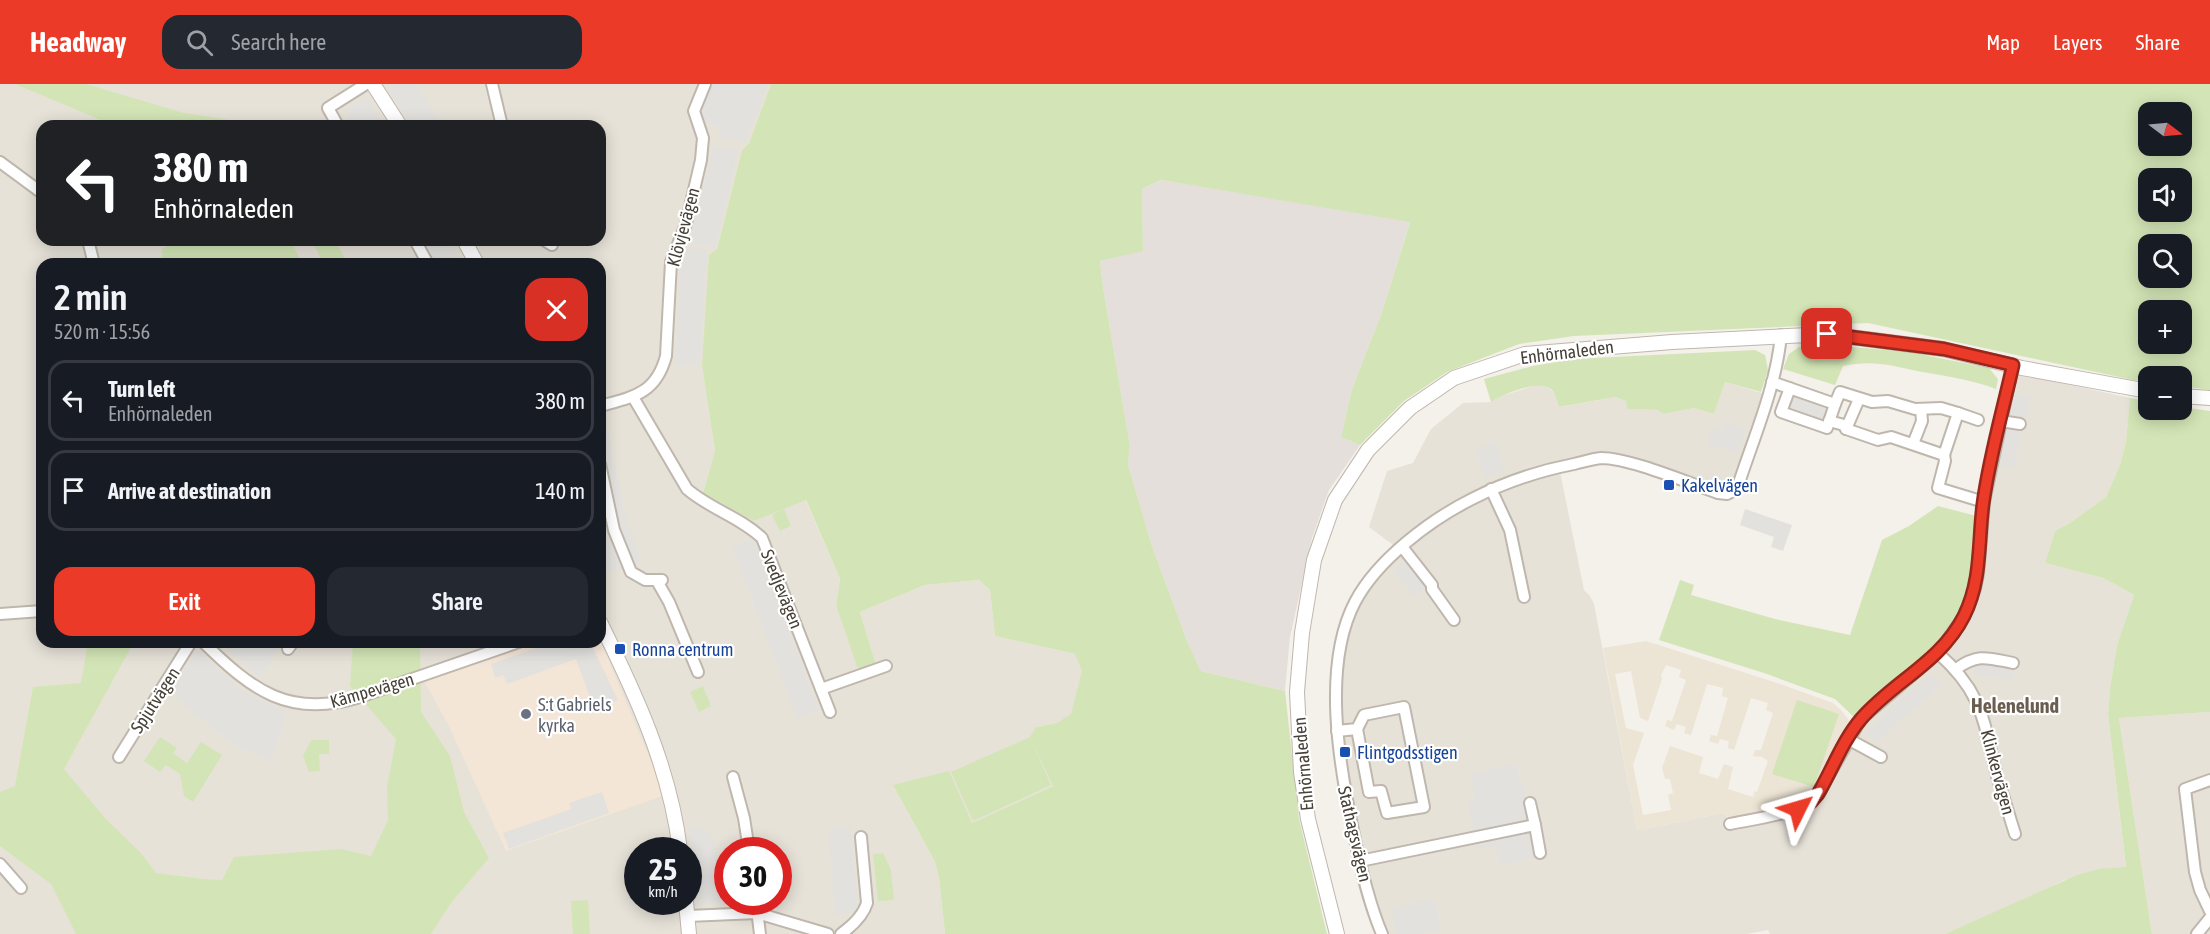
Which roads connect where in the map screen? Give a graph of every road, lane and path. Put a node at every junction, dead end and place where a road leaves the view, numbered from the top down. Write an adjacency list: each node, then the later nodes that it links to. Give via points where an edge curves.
1 (366, 84): 5 (street, via 328,108)
2 (373, 84): 6 (street)
3 (492, 84): 7 (street)
4 (705, 84): 16 (street, Klövjevägen, via 694,111 703,138 701,160 686,224 671,262 666,356 658,378)
5 (335, 120)
6 (396, 120)
7 (501, 120)
8 (0, 162): 9 (street)
9 (36, 189)
10 (1781, 335): 11 (street, Enhörnaleden, via 1827,334 1886,340); 12 (street); 76 (street, Enhörnaleden, via 1525,354 1454,378 1410,408 1368,450 1335,500 1314,560 1302,633 1298,692 1301,772 1308,819)
11 (2013, 365): 14 (street, Enhörnaleden); 25 (street)
12 (1772, 382): 13 (street); 30 (street, Stathagsvägen, via 1737,489 1727,494 1600,458 1548,469)
13 (1790, 388): 19 (street); 23 (street, via 1781,412 1827,428)
14 (2138, 389)
15 (2192, 397): 17 (street)
16 (633, 398): 20 (street, Klövjevägen); 47 (street, Svedjevägen, via 687,489 762,538)
17 (2210, 398)
18 (1859, 399): 19 (street, via 1840,392); 21 (street, via 1888,401); 27 (street)
19 (1834, 404): 23 (street)
20 (606, 405)
21 (1921, 410): 22 (street, via 1941,408); 28 (street, via 1922,420)
22 (1958, 413): 24 (street); 29 (street)
23 (1829, 420): 27 (street)
24 (1978, 420)
25 (2001, 421): 26 (street); 32 (street)
26 (2020, 424)
27 (1846, 429): 28 (street, via 1878,440 1891,437)
28 (1913, 444): 29 (street)
29 (1944, 455): 32 (street, via 1938,488)
30 (1491, 489): 33 (street, Stathagsvägen, via 1443,514); 34 (street, via 1510,530)
31 (606, 492): 46 (street, via 614,530 631,572 645,580 660,580)
32 (1983, 502): 42 (street, via 1975,589 1964,616)
33 (1403, 548): 37 (street); 50 (street, Stathagsvägen, via 1368,581 1349,617 1338,678)
34 (1524, 597)
35 (36, 611): 36 (street)
36 (0, 614)
37 (1454, 620)
38 (606, 635): 60 (street, via 654,741)
39 (187, 648): 52 (street, Spjutvägen)
40 (209, 648): 41 (street, Kämpevägen, via 257,688 308,706 345,702)
41 (502, 648)
42 (1938, 653): 45 (street, Klinkervägen); 51 (street, via 1861,719)
43 (2013, 663): 45 (street, via 1980,656)
44 (886, 666): 47 (street)
45 (1956, 669): 59 (street, Klinkervägen, via 1983,713)
46 (699, 672)
47 (821, 689): 48 (street, Svedjevägen)
48 (830, 712)
49 (1357, 729): 49 (street, via 1369,792 1381,791 1387,813 1424,807 1404,707 1364,716); 50 (street)
50 (1337, 731): 64 (street, Stathagsvägen, via 1341,772)
51 (1848, 739): 53 (street); 57 (street, via 1811,802 1798,809)
52 (118, 757)
53 (1881, 757)
54 (733, 777): 61 (street)
55 (2210, 780): 67 (street, via 2185,789 2195,872)
56 (1530, 803): 58 (street)
57 (1730, 824)
58 (1535, 825): 63 (street); 64 (street)
59 (2015, 834)
60 (678, 837)
61 (746, 837)
62 (861, 837): 75 (street, via 867,903 859,918)
63 (1540, 853)
64 (1360, 861): 77 (street, Stathagsvägen)
65 (0, 864): 66 (street)
66 (21, 888)
67 (2210, 911)
68 (687, 915): 72 (street)
69 (758, 915): 73 (street)
70 (778, 915): 74 (street)
71 (2210, 918): 78 (street)
72 (689, 934)
73 (760, 934)
74 (828, 934)
75 (841, 934)
76 (1337, 934)
77 (1382, 934)
78 (2197, 934)

